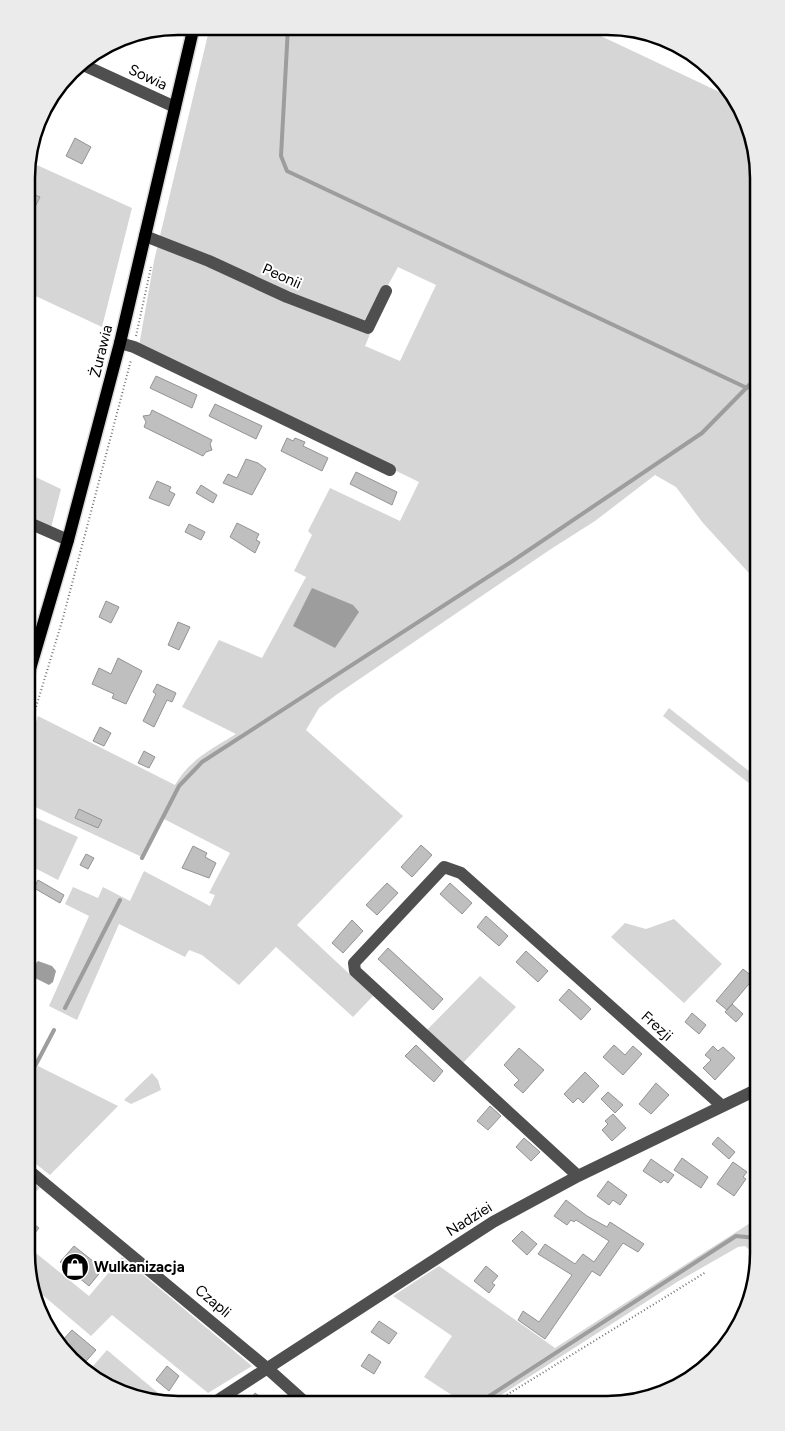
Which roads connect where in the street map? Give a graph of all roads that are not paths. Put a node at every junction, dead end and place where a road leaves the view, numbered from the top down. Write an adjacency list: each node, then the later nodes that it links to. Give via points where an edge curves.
1 (192, 35): 3 (main road, Żurawia)
2 (88, 67): 3 (street, Sowia)
3 (175, 107): 4 (main road, Żurawia)
4 (145, 236): 5 (street, Peonii, via 368,328); 6 (main road, Żurawia)
5 (386, 291)
6 (120, 343): 7 (street, via 134,346); 9 (main road, Żurawia)
7 (390, 470)
8 (35, 526): 9 (street)
9 (68, 540): 10 (main road, Żurawia)
10 (35, 652)
11 (750, 1093): 12 (street, Nadziei)
12 (721, 1106): 14 (street, Nadziei); 14 (street, Frezji, via 461,873 444,867 354,963 354,967 362,979)
13 (35, 1175): 15 (street, Czapli)
14 (578, 1176): 15 (street, Nadziei, via 493,1222)
15 (268, 1369): 16 (street, Nadziei); 17 (street, Czapli)
16 (225, 1396)
17 (298, 1396)

